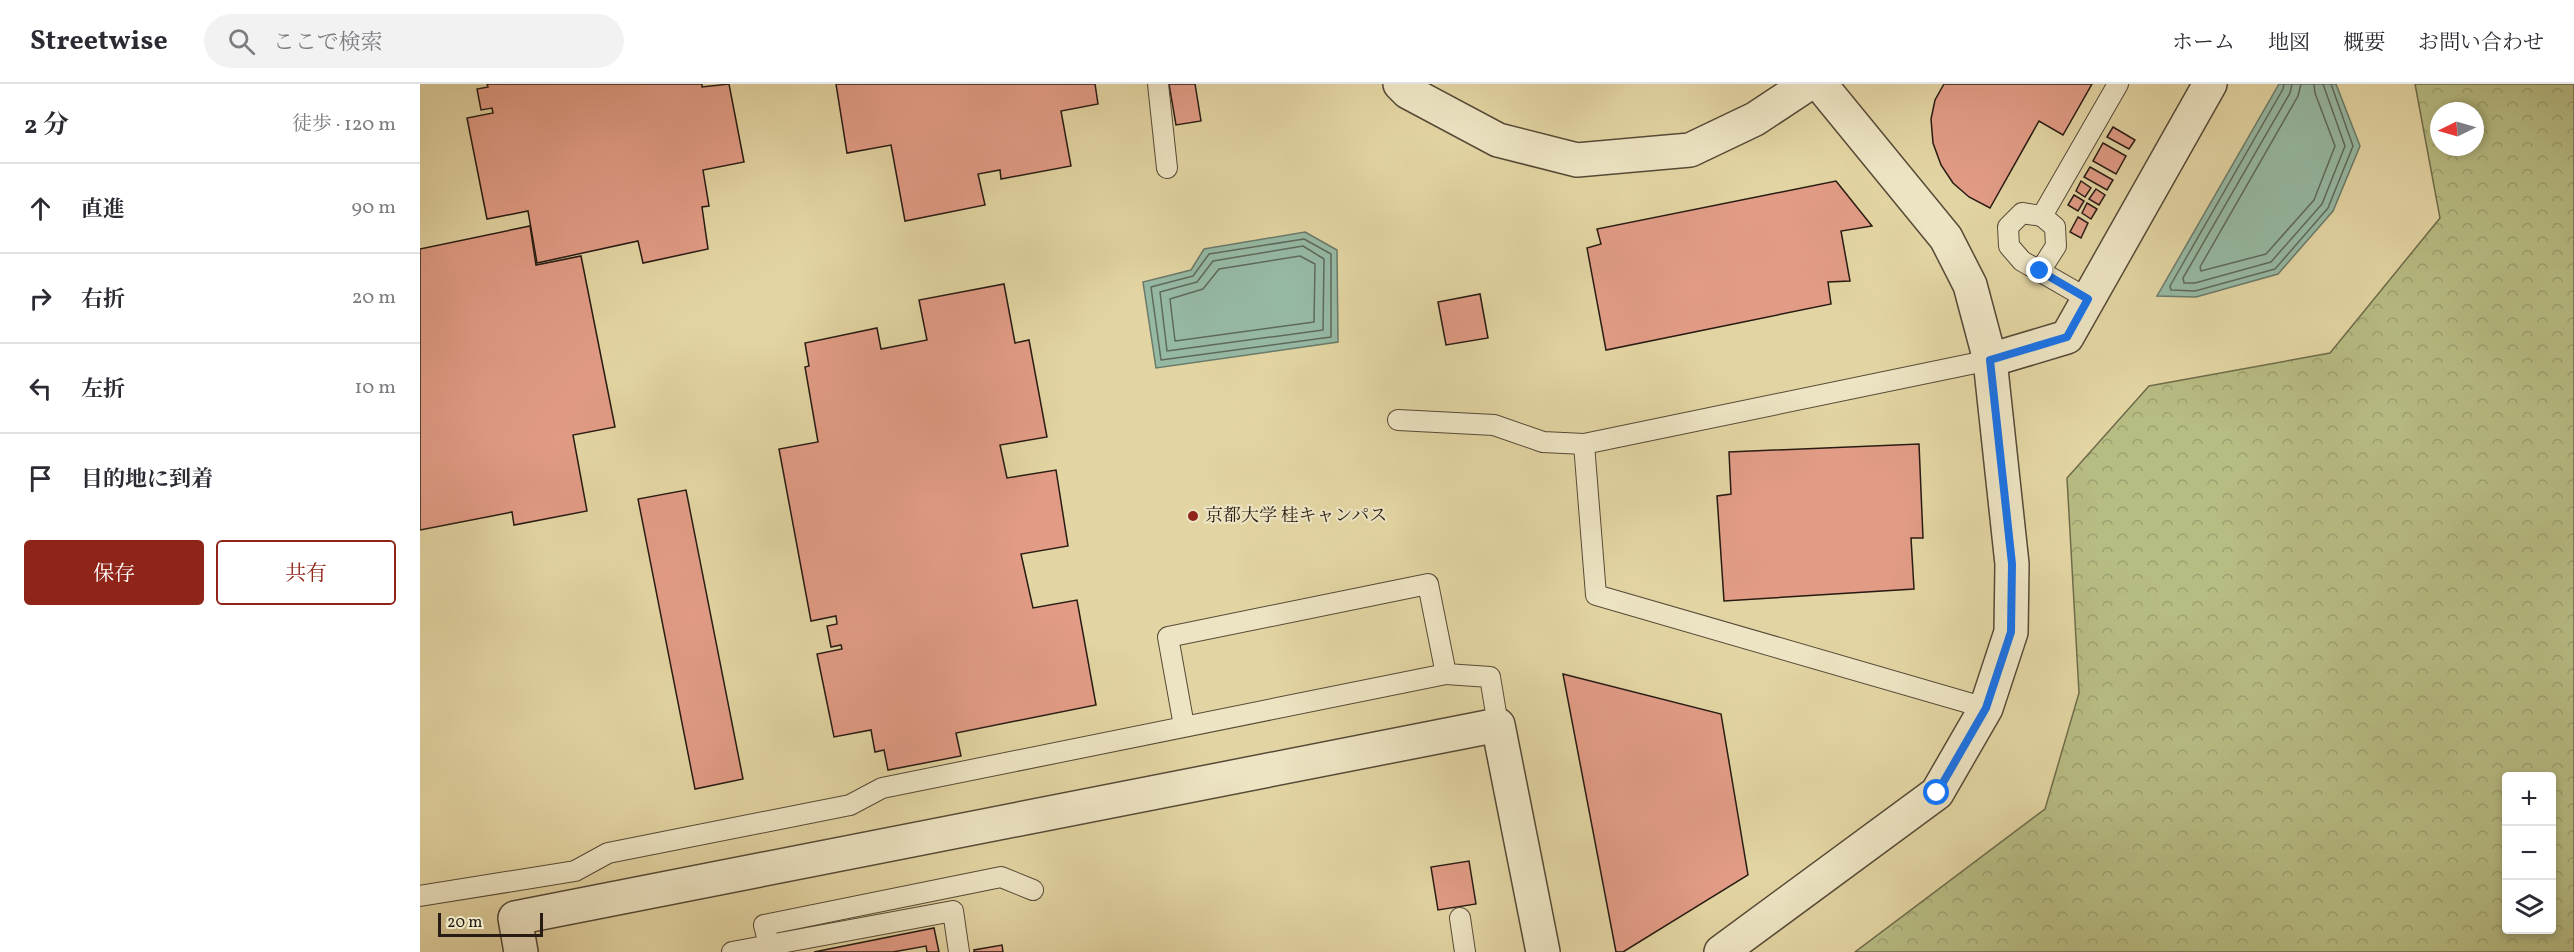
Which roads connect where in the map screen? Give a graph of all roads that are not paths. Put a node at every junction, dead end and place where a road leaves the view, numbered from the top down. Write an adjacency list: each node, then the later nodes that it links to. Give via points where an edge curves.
1 (1158, 84): 7 (lane)
2 (1400, 84): 3 (street, via 1498,140 1577,160 1690,150 1755,118)
3 (1808, 84)
4 (1820, 84): 11 (street, via 1946,238 1970,285)
5 (2118, 84): 8 (lane)
6 (2210, 84): 10 (street)
7 (1167, 168)
8 (2042, 216): 9 (lane, via 2055,227 2056,246); 9 (lane, via 2022,213 2008,226 2009,246 2022,261)
9 (2040, 271): 10 (lane)
10 (2088, 299): 11 (street, via 2067,337)
11 (1990, 360): 13 (lane); 15 (street, via 2012,564 2011,632)
12 (1398, 420): 13 (lane, via 1494,424 1544,442)
13 (1584, 444): 15 (lane, via 1596,596)
14 (1446, 674): 16 (lane, via 1490,678); 17 (lane); 17 (lane, via 1428,584 1168,637)
15 (1986, 708): 27 (street, via 1937,793)
16 (1498, 725): 22 (street, via 514,918); 26 (street)
17 (1184, 726): 19 (lane, via 882,788 850,805 608,853 575,871)
18 (1033, 890): 21 (lane, via 1001,877 764,925)
19 (420, 896)
20 (1460, 918): 25 (lane)
21 (769, 945): 23 (lane); 24 (lane, via 953,911)
22 (521, 952)
23 (732, 952)
24 (959, 952)
25 (1465, 952)
26 (1543, 952)
27 (1721, 952)

